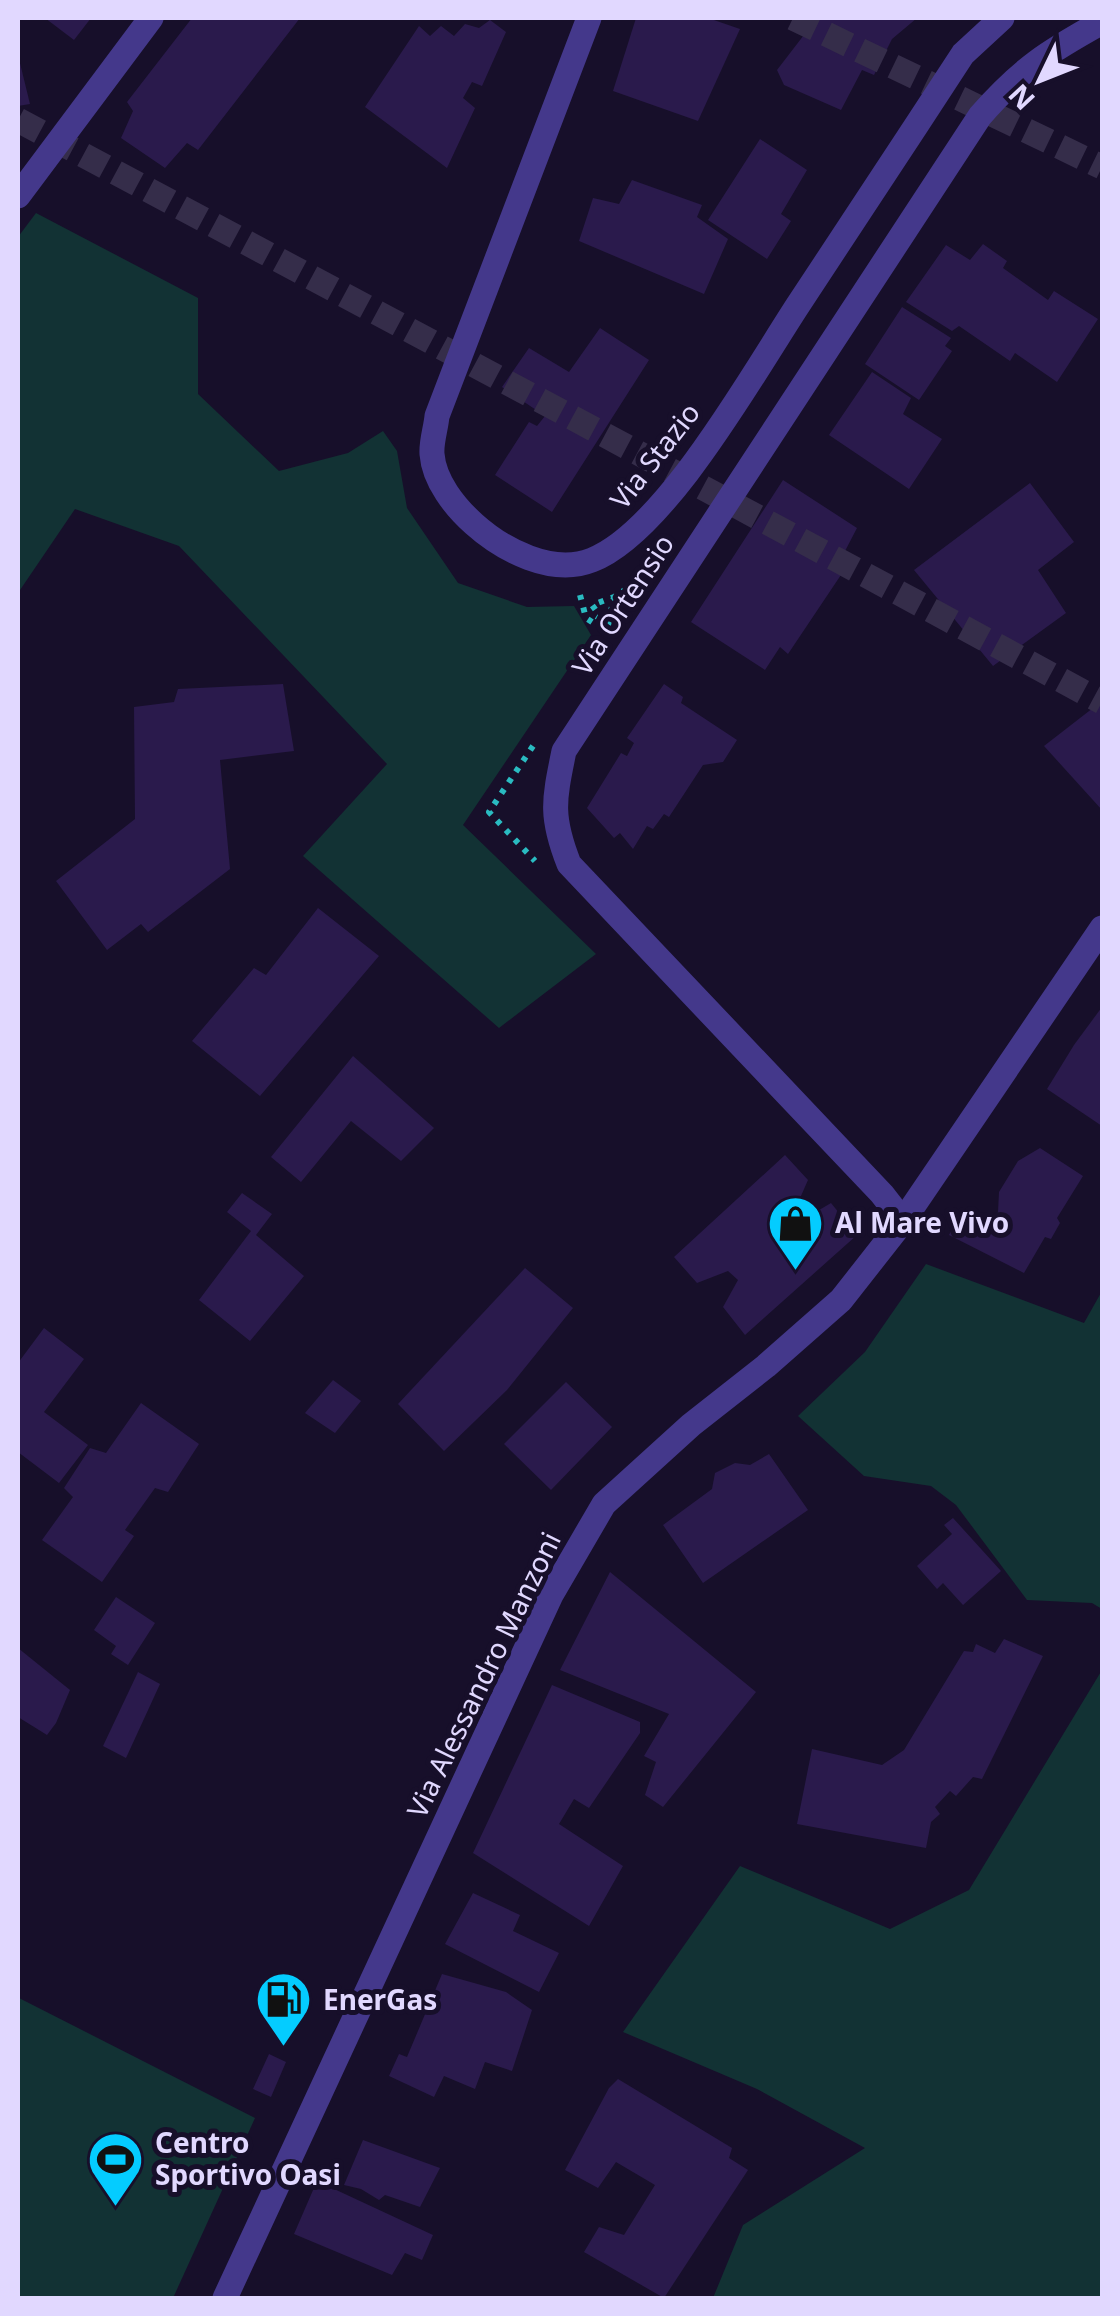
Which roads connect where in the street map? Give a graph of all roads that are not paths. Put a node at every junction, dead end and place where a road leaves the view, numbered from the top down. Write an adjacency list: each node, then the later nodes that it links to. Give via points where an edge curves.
1 (151, 18): 5 (street)
2 (589, 18): 3 (street, Via Stazio, via 437,416 432,453 440,483 495,542 564,564 590,561 626,540 692,466 963,54)
3 (1002, 18)
4 (1102, 22): 7 (street, Via Ortensio, via 1040,57 980,116 564,751 554,803 556,833 569,864)
5 (18, 196)
6 (1102, 928): 7 (street, Via Alessandro Manzoni)
7 (903, 1221): 8 (street, Via Alessandro Manzoni, via 841,1300 604,1504 551,1595)
8 (225, 2298)

